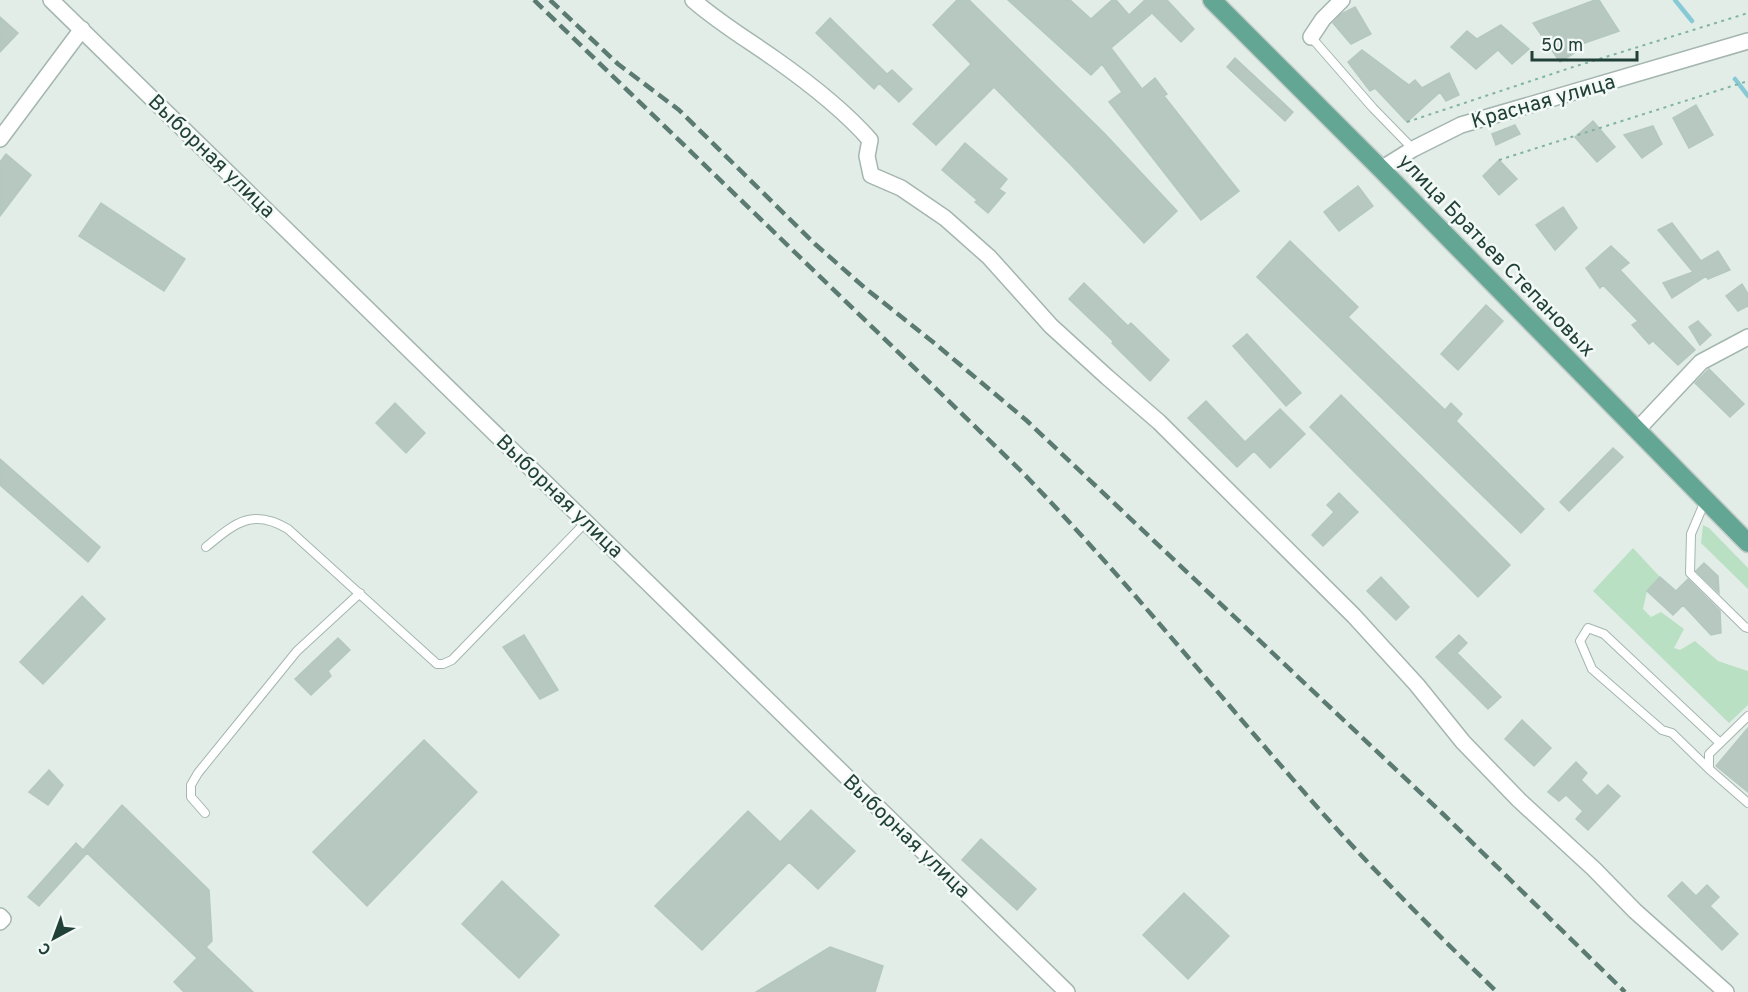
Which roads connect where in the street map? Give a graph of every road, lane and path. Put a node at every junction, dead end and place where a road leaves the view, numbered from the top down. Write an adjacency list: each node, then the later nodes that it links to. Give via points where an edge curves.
1 (51, 0): 6 (street, Выборная улица)
2 (693, 0): 29 (street, via 853,121 870,140 867,156 871,176 901,188 945,218 989,257 1051,326 1160,422 1354,616 1519,800)
3 (1212, 0): 14 (main road, улица Братьев Степановых)
4 (1342, 0): 7 (street)
5 (1748, 13): 10 (path)
6 (82, 29): 11 (street); 18 (street, Выборная улица)
7 (1311, 37): 12 (lane)
8 (1748, 41): 12 (street, Красная улица, via 1461,125)
9 (1748, 81): 13 (path)
10 (1407, 122)
11 (0, 139)
12 (1413, 149): 14 (street, Красная улица)
13 (1499, 160)
14 (1381, 169): 16 (main road, улица Братьев Степановых)
15 (1748, 337): 16 (street, via 1701,362)
16 (1637, 430): 17 (main road, улица Братьев Степановых)
17 (1705, 499): 19 (main road, улица Братьев Степановых); 22 (lane, via 1691,534 1690,573)
18 (586, 522): 21 (lane, via 447,663 437,664); 28 (street, Выборная улица)
19 (1748, 543)
20 (206, 548): 21 (lane, via 236,525 264,518 275,521)
21 (360, 593): 27 (lane, via 297,651 198,773 191,785 191,797)
22 (1748, 628)
23 (1748, 716): 24 (lane)
24 (1720, 743): 25 (lane, via 1709,754); 25 (lane, via 1604,634 1588,628 1580,640 1592,669 1662,730 1672,732)
25 (1709, 769): 26 (lane)
26 (1748, 803)
27 (205, 813)
28 (1067, 992)
29 (1726, 992)

